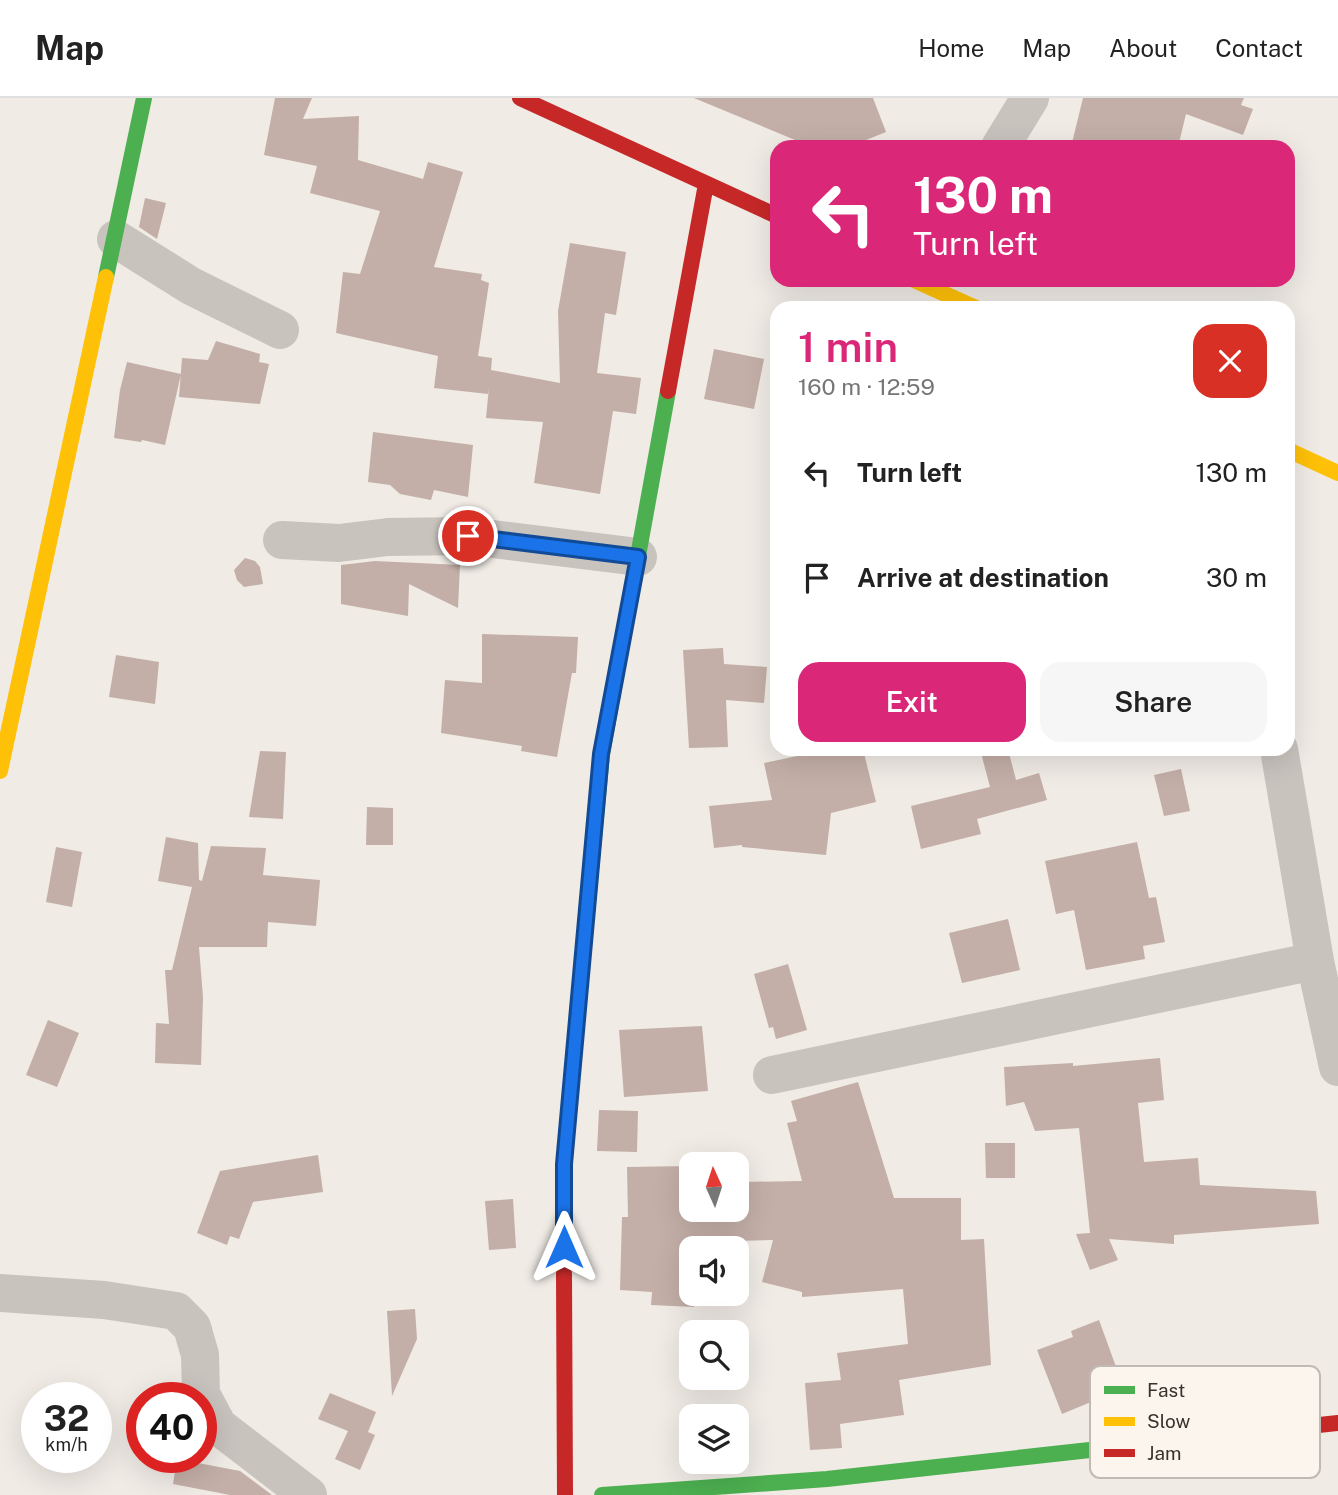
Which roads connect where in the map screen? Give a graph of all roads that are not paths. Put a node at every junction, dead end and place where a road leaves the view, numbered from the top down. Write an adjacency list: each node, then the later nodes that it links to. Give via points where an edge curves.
1 (144, 98): 7 (street)
2 (520, 98): 5 (street)
3 (1030, 98): 4 (street)
4 (1004, 140)
5 (706, 184): 6 (street); 14 (street)
6 (770, 213)
7 (116, 239): 10 (street, via 191,285); 16 (street)
8 (931, 287): 9 (street)
9 (961, 301)
10 (280, 330)
11 (1295, 453): 12 (street)
12 (1338, 473)
13 (282, 540): 14 (street, via 339,543 468,536)
14 (638, 557): 26 (street, via 601,754 564,1164)
15 (1280, 756): 17 (street)
16 (1, 763)
17 (1315, 961): 18 (street); 19 (street)
18 (1338, 1067)
19 (772, 1075)
20 (0, 1293): 25 (street, via 104,1300 176,1311 192,1327 200,1355 201,1394 218,1426)
21 (1338, 1423): 22 (street)
22 (1320, 1425)
23 (1090, 1454): 24 (street)
24 (828, 1487): 27 (street)
25 (308, 1495)
26 (565, 1495)
27 (602, 1495)

